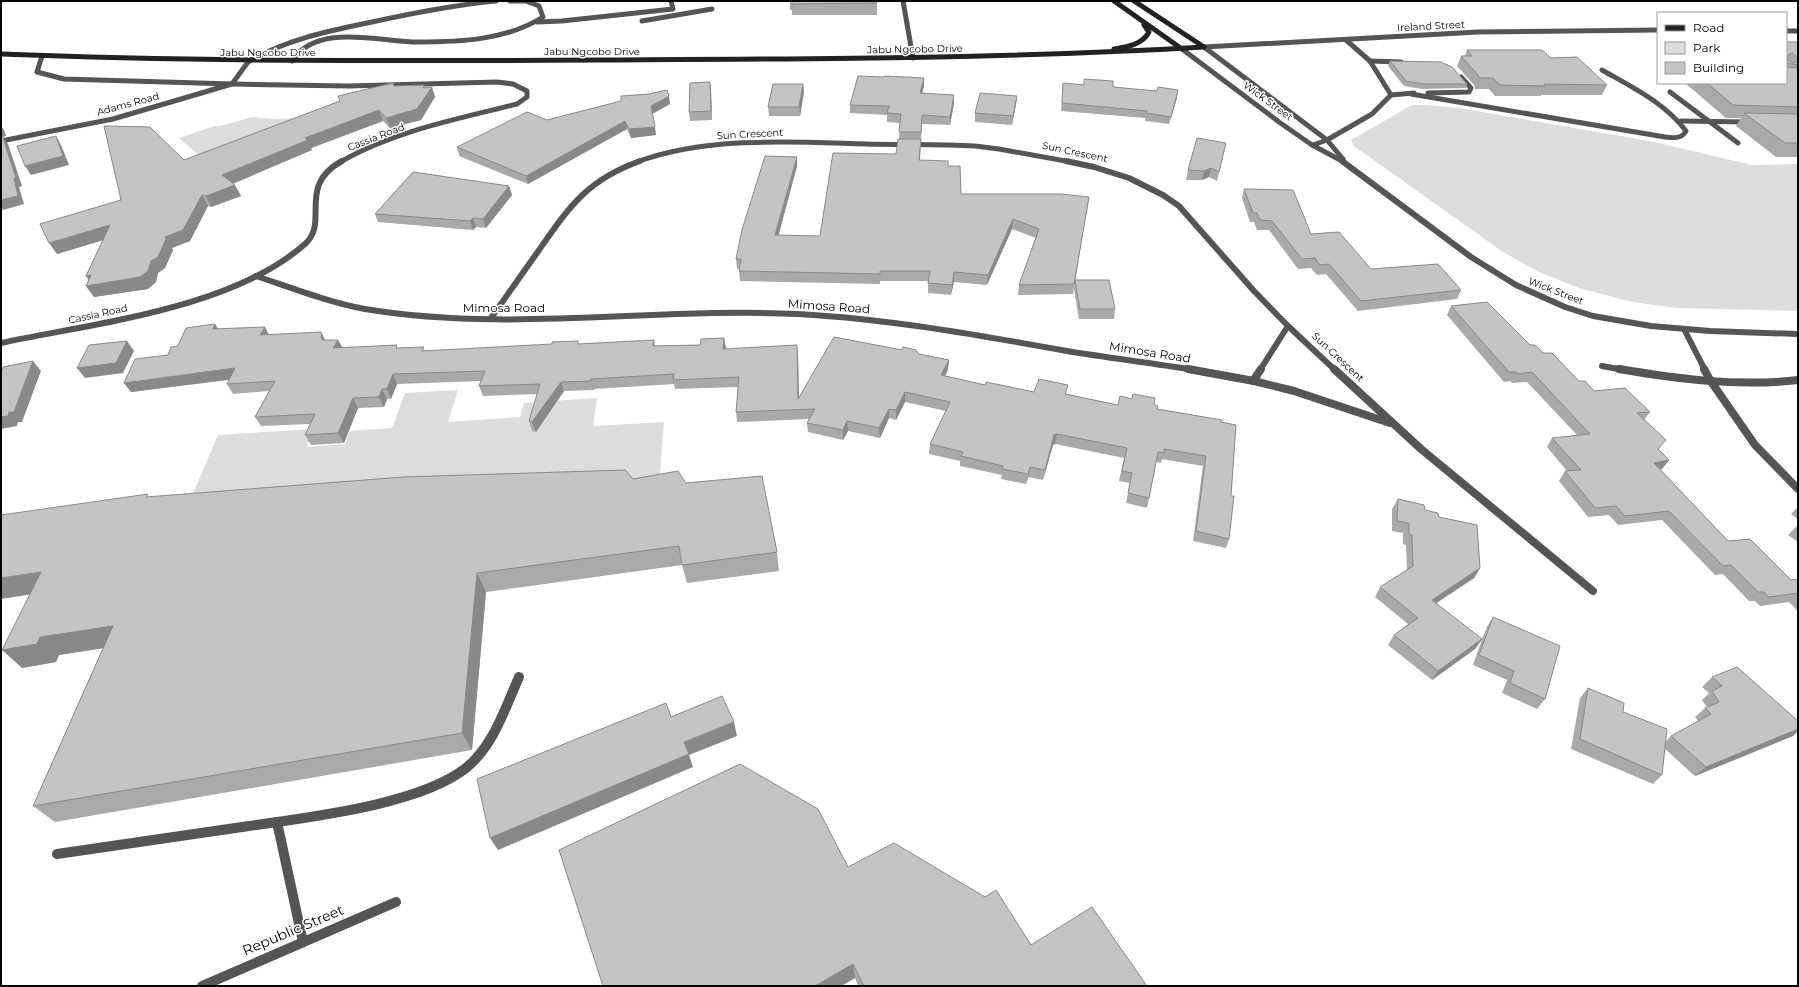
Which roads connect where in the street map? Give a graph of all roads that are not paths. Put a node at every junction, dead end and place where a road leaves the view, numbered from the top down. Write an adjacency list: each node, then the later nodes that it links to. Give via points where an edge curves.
1 (496, 1): 7 (street)
2 (510, 1): 13 (street, via 526,1 539,6 543,16)
3 (671, 1): 8 (street)
4 (903, 1): 25 (street)
5 (1114, 1): 11 (main road)
6 (1134, 1): 20 (main road)
7 (472, 2): 14 (street)
8 (673, 9): 10 (street); 13 (street)
9 (712, 9): 10 (street)
10 (676, 16): 12 (street)
11 (1138, 17): 21 (main road); 23 (main road, via 1149,32 1148,36 1135,44)
12 (642, 21)
13 (537, 22): 18 (street, via 497,35 445,41 382,40)
14 (367, 23): 18 (street); 28 (street, via 287,42 265,51)
15 (1657, 30): 19 (street, Ireland Street, via 1478,32)
16 (1787, 30): 17 (street)
17 (1798, 31)
18 (363, 36): 26 (street, via 336,38 309,45 299,51)
19 (1346, 40): 20 (street, Ireland Street); 27 (street)
20 (1204, 47): 21 (main road, Jabu Ngcobo Drive); 39 (street, Wick Street)
21 (1182, 49): 23 (main road, Jabu Ngcobo Drive); 42 (street, Wick Street)
22 (1, 54): 24 (main road, Jabu Ngcobo Drive)
23 (1094, 54): 25 (main road, Jabu Ngcobo Drive)
24 (42, 56): 28 (main road, Jabu Ngcobo Drive); 32 (street, via 37,72 64,79)
25 (913, 58): 26 (main road, Jabu Ngcobo Drive)
26 (292, 61): 28 (main road, Jabu Ngcobo Drive)
27 (1370, 61): 29 (street); 35 (street)
28 (248, 62): 32 (street)
29 (1406, 62)
30 (1602, 70): 36 (street, via 1643,94)
31 (1457, 72): 34 (street, via 1471,88 1469,92)
32 (232, 84): 40 (street, Adams Road, via 113,119); 44 (street, Cassia Road, via 349,86 486,82 522,86 528,91 527,97 517,104 405,134 353,154 332,166 322,177 316,190 312,236 300,248)
33 (1670, 92): 37 (street)
34 (1411, 94): 35 (street); 36 (street, via 1669,138 1682,137 1685,134)
35 (1392, 95): 39 (street, via 1372,114)
36 (1681, 121): 37 (street)
37 (1710, 122): 38 (street); 41 (street)
38 (1757, 122)
39 (1327, 140): 42 (street); 43 (street, Wick Street)
40 (1, 141)
41 (1738, 143)
42 (1313, 145): 43 (street, Wick Street)
43 (1346, 163): 47 (street, Wick Street, via 1468,255 1504,279 1535,295 1566,308 1610,320 1659,328)
44 (256, 276): 45 (street, Mimosa Road, via 334,302 364,308 441,317); 49 (street, Cassia Road, via 217,293 166,309)
45 (491, 318): 46 (street, Sun Crescent, via 568,208 581,194 606,175 654,156 690,149 729,144 806,142 977,146 1071,160 1128,177 1164,195 1179,206); 53 (street, Mimosa Road, via 686,313 760,313 831,317 956,332)
46 (1288, 326): 53 (street); 54 (street, Sun Crescent)
47 (1684, 329): 48 (street, Wick Street); 51 (street)
48 (1798, 334)
49 (1, 343)
50 (1602, 366): 51 (street)
51 (1710, 380): 52 (street, via 1765,383); 55 (street, via 1755,445)
52 (1798, 380)
53 (1253, 381): 54 (street, Mimosa Road, via 1316,397)
54 (1394, 425): 56 (street, Sun Crescent)
55 (1798, 489)
56 (1593, 590)
57 (519, 677): 58 (street, via 491,737 480,754 467,767 449,778 425,790 387,801)
58 (277, 822): 59 (street); 61 (street)
59 (57, 854)
60 (396, 902): 61 (street, Republic Street)
61 (303, 942): 62 (street, Republic Street)
62 (202, 986)

